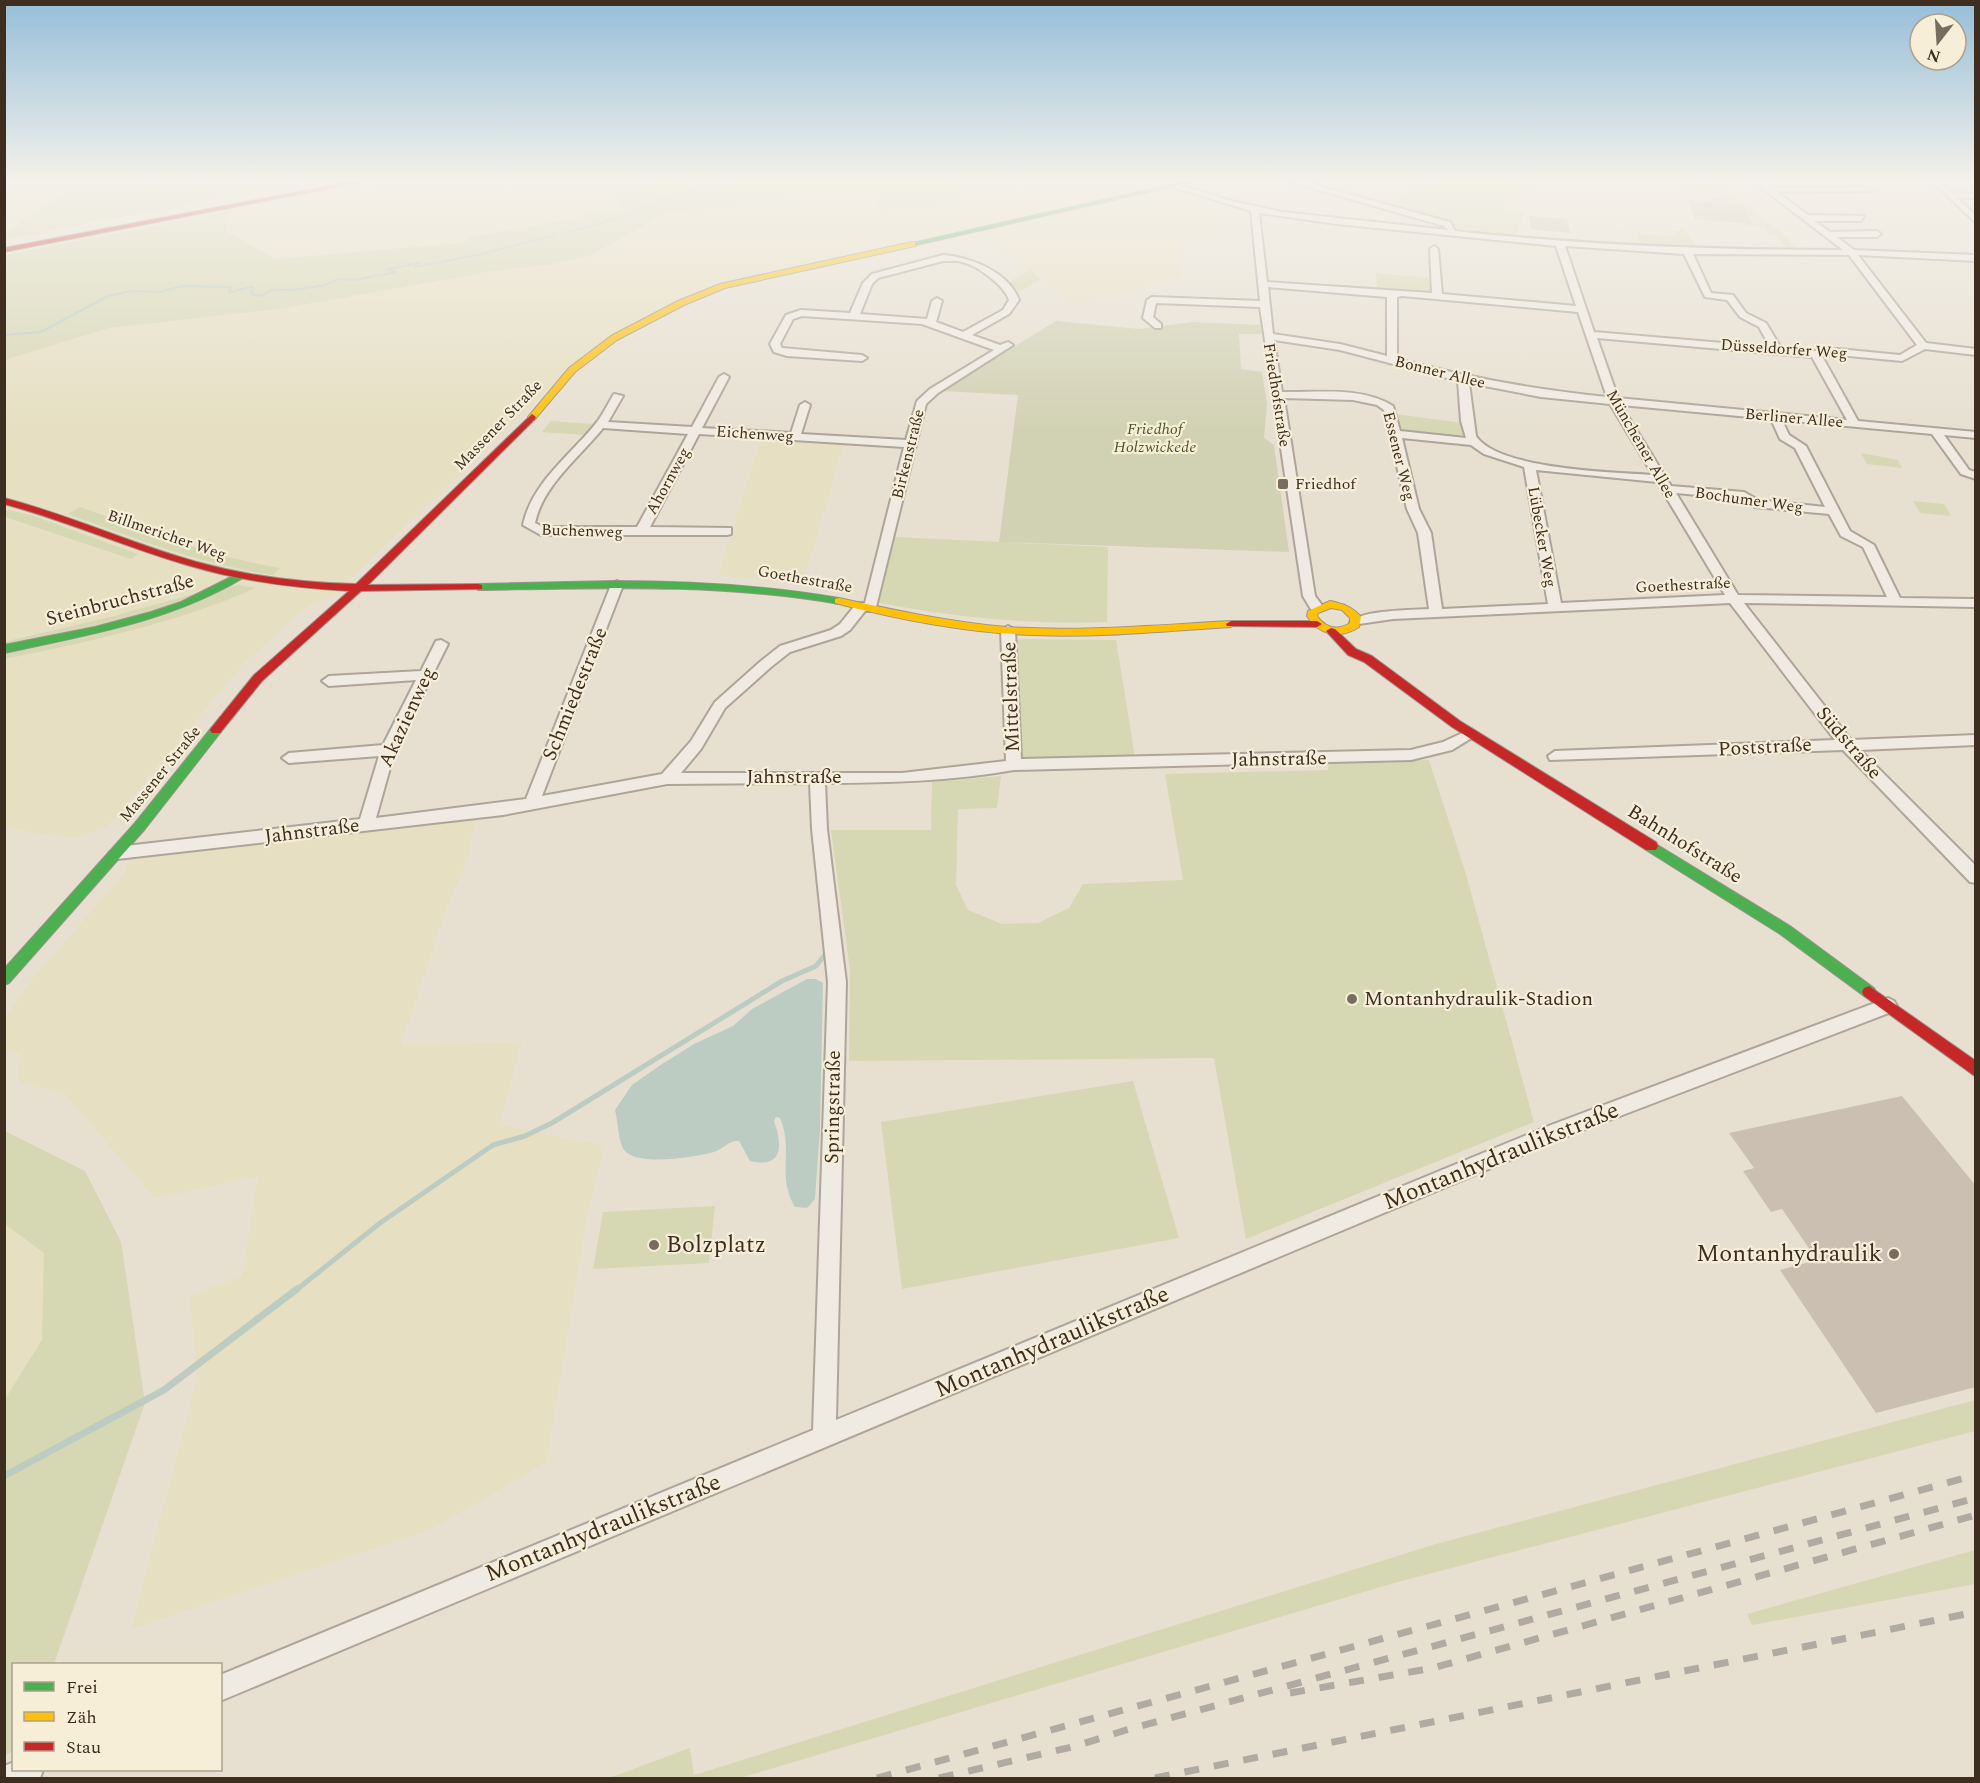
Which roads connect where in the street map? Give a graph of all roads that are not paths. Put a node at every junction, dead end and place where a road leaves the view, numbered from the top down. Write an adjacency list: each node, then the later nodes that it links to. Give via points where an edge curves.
1 (816, 265): 52 (main road, Massener Straße, via 723,286 614,338 572,370 530,420)
2 (914, 265): 15 (street, via 879,274 868,283)
3 (978, 265): 19 (street, via 1011,291 1014,300 1006,312)
4 (1261, 265): 9 (street, Friedhofstraße)
5 (1435, 265): 11 (street)
6 (1566, 265): 14 (street, Münchener Allee)
7 (1694, 265): 22 (street, via 1708,295 1730,297 1743,315 1763,325)
8 (1861, 265): 21 (street)
9 (1263, 284): 10 (street); 13 (street, Friedhofstraße)
10 (1392, 295): 11 (street); 26 (street)
11 (1437, 296): 14 (street)
12 (937, 301): 16 (street)
13 (1265, 304): 17 (street, via 1152,300 1148,318); 20 (street, Friedhofstraße)
14 (1580, 309): 18 (street, Münchener Allee)
15 (854, 316): 16 (street); 25 (street, via 792,314 775,344 777,350 787,353)
16 (931, 323): 19 (street)
17 (1158, 326)
18 (1589, 334): 22 (street, Düsseldorfer Weg); 31 (street, Münchener Allee)
19 (965, 335): 42 (street, Birkenstraße, via 1005,347 926,396)
20 (1268, 336): 26 (street, Bonner Allee); 29 (street, Friedhofstraße)
21 (1923, 346): 23 (street, Düsseldorfer Weg); 24 (street, Düsseldorfer Weg, via 1902,358)
22 (1777, 350): 24 (street, Düsseldorfer Weg)
23 (1976, 352)
24 (1816, 354): 34 (street)
25 (862, 358)
26 (1392, 360): 28 (street, Bonner Allee)
27 (724, 377): 36 (street, Ahornweg)
28 (1463, 379): 31 (street, Bonner Allee, via 1541,394); 41 (street)
29 (1277, 395): 38 (street, Essener Weg, via 1374,399 1389,408); 58 (street, Friedhofstraße, via 1309,596)
30 (618, 396): 35 (street)
31 (1613, 400): 33 (street, Berliner Allee); 45 (street, Münchener Allee)
32 (805, 405): 40 (street)
33 (1775, 416): 34 (street, Berliner Allee); 47 (street, via 1784,437 1800,446)
34 (1854, 423): 37 (street, Berliner Allee)
35 (601, 425): 36 (street, Eichenweg); 49 (street, Buchenweg, via 556,475 529,525 541,531)
36 (696, 430): 40 (street, Eichenweg); 49 (street, Ahornweg)
37 (1935, 431): 39 (street, Berliner Allee); 44 (street, via 1965,472)
38 (1396, 434): 41 (street); 59 (street, Essener Weg, via 1413,509 1422,521 1430,596)
39 (1976, 435)
40 (795, 436): 42 (street, Eichenweg)
41 (1474, 442): 43 (street, Bochumer Weg, via 1501,459)
42 (909, 444): 56 (street, Birkenstraße)
43 (1529, 465): 45 (street, Bochumer Weg); 57 (street, Lübecker Weg)
44 (1976, 476)
45 (1664, 484): 47 (street, Bochumer Weg, via 1744,496 1755,503); 53 (street, Münchener Allee)
46 (4, 501): 50 (main road, Billmericher Weg)
47 (1832, 512): 54 (street, via 1845,533 1868,545)
48 (727, 531): 49 (street, Buchenweg)
49 (640, 532)
50 (239, 576): 52 (main road, Billmericher Weg); 64 (main road, Steinbruchstraße, via 220,590 194,601)
51 (617, 585): 52 (main road, Goethestraße); 56 (main road, Goethestraße, via 754,587); 77 (street, Schmiedestraße)
52 (357, 589): 79 (main road, Massener Straße, via 258,678)
53 (1734, 599): 54 (street, Goethestraße); 57 (street, Goethestraße); 70 (street, Südstraße)
54 (1895, 600): 55 (street, Goethestraße)
55 (1976, 603)
56 (866, 607): 61 (main road, Goethestraße, via 939,622); 76 (street, via 836,633 795,644 766,664 716,710 696,745)
57 (1555, 608): 59 (street, Goethestraße)
58 (1319, 613): 60 (main road, Goethestraße); 61 (main road, Goethestraße, via 1245,623 1098,632); 62 (main road, Goethestraße)
59 (1437, 613): 60 (street, Goethestraße)
60 (1352, 622): 62 (main road, Goethestraße); 65 (main road, Bahnhofstraße)
61 (1008, 630): 74 (street, Mittelstraße)
62 (1331, 631): 65 (main road, Bahnhofstraße, via 1352,652)
63 (441, 644): 66 (street, Akazienweg)
64 (4, 649)
65 (1368, 659): 68 (main road, Bahnhofstraße)
66 (427, 675): 67 (street); 71 (street, Akazienweg)
67 (329, 681)
68 (1471, 734): 74 (street, Jahnstraße, via 1447,746 1412,755); 82 (main road, Bahnhofstraße, via 1785,930)
69 (1976, 740): 70 (street, Poststraße)
70 (1846, 744): 72 (street, Poststraße); 80 (street, Südstraße)
71 (388, 750): 73 (street); 78 (street, Akazienweg)
72 (1554, 756)
73 (289, 758)
74 (1014, 765): 75 (street, Jahnstraße, via 934,776)
75 (817, 778): 76 (street, Jahnstraße); 84 (street, Springstraße, via 817,813 837,982)
76 (667, 779): 77 (street, Jahnstraße)
77 (532, 803): 78 (street, Jahnstraße)
78 (366, 825): 79 (street, Jahnstraße)
79 (117, 853): 81 (main road, Massener Straße)
80 (1976, 877)
81 (4, 979)
82 (1888, 1006): 83 (main road, Bahnhofstraße); 84 (street, Montanhydraulikstraße, via 1548,1136)
83 (1976, 1070)
84 (824, 1437): 85 (street, Montanhydraulikstraße)
85 (222, 1687)
86 (28, 1771): 87 (street)
87 (9, 1779)

